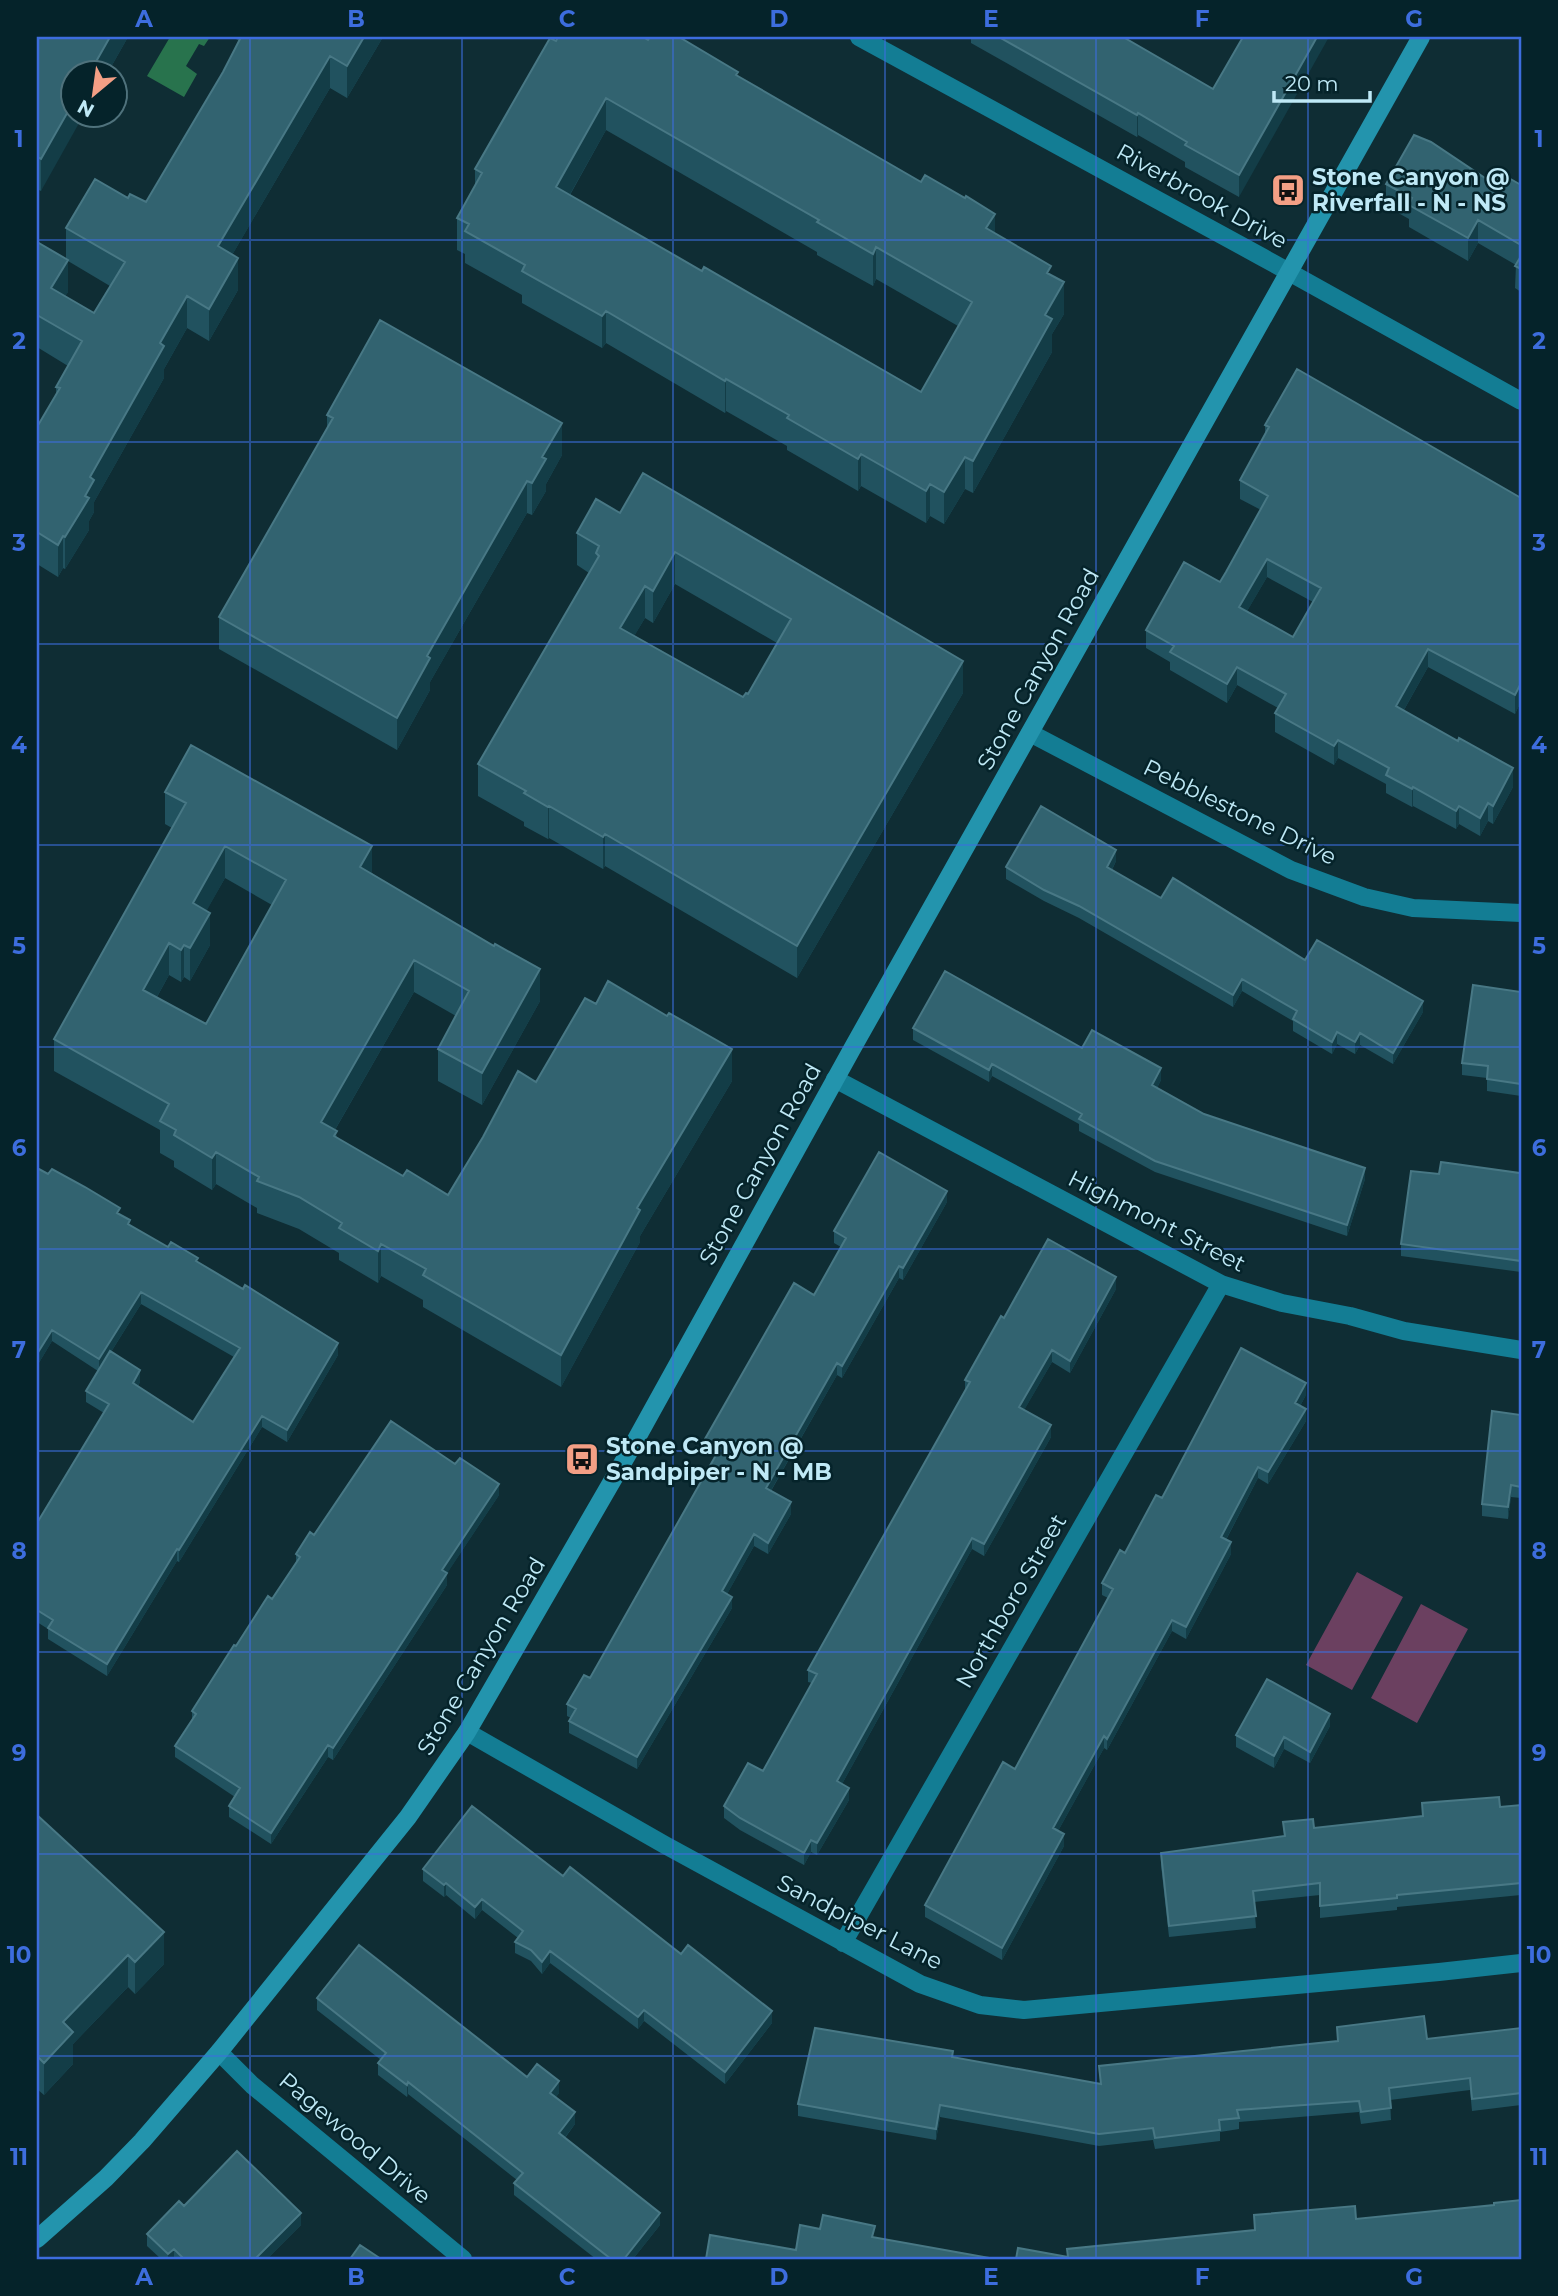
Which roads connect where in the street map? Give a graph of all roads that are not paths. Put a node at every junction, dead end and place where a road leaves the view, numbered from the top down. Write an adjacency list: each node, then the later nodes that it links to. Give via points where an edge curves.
1 (859, 37): 3 (street, Riverbrook Drive)
2 (1421, 37): 3 (street, Stone Canyon Road)
3 (1290, 273): 4 (street, Riverbrook Drive); 5 (street, Stone Canyon Road)
4 (1521, 401)
5 (1030, 733): 6 (street, Pebblestone Drive, via 1291,870 1364,897 1413,908); 7 (street, Stone Canyon Road)
6 (1521, 913)
7 (835, 1079): 8 (street, Highmont Street); 10 (street, Stone Canyon Road, via 615,1477)
8 (1221, 1284): 9 (street, Highmont Street, via 1404,1331); 11 (street, Northboro Street)
9 (1521, 1350)
10 (467, 1732): 11 (street, Sandpiper Lane); 13 (street, Stone Canyon Road, via 408,1817)
11 (843, 1943): 12 (street, Sandpiper Lane, via 920,1984 980,2005 1024,2010)
12 (1521, 1963)
13 (219, 2052): 14 (street, Stone Canyon Road, via 106,2178); 15 (street, Pagewood Drive, via 252,2085)
14 (37, 2239)
15 (463, 2259)

